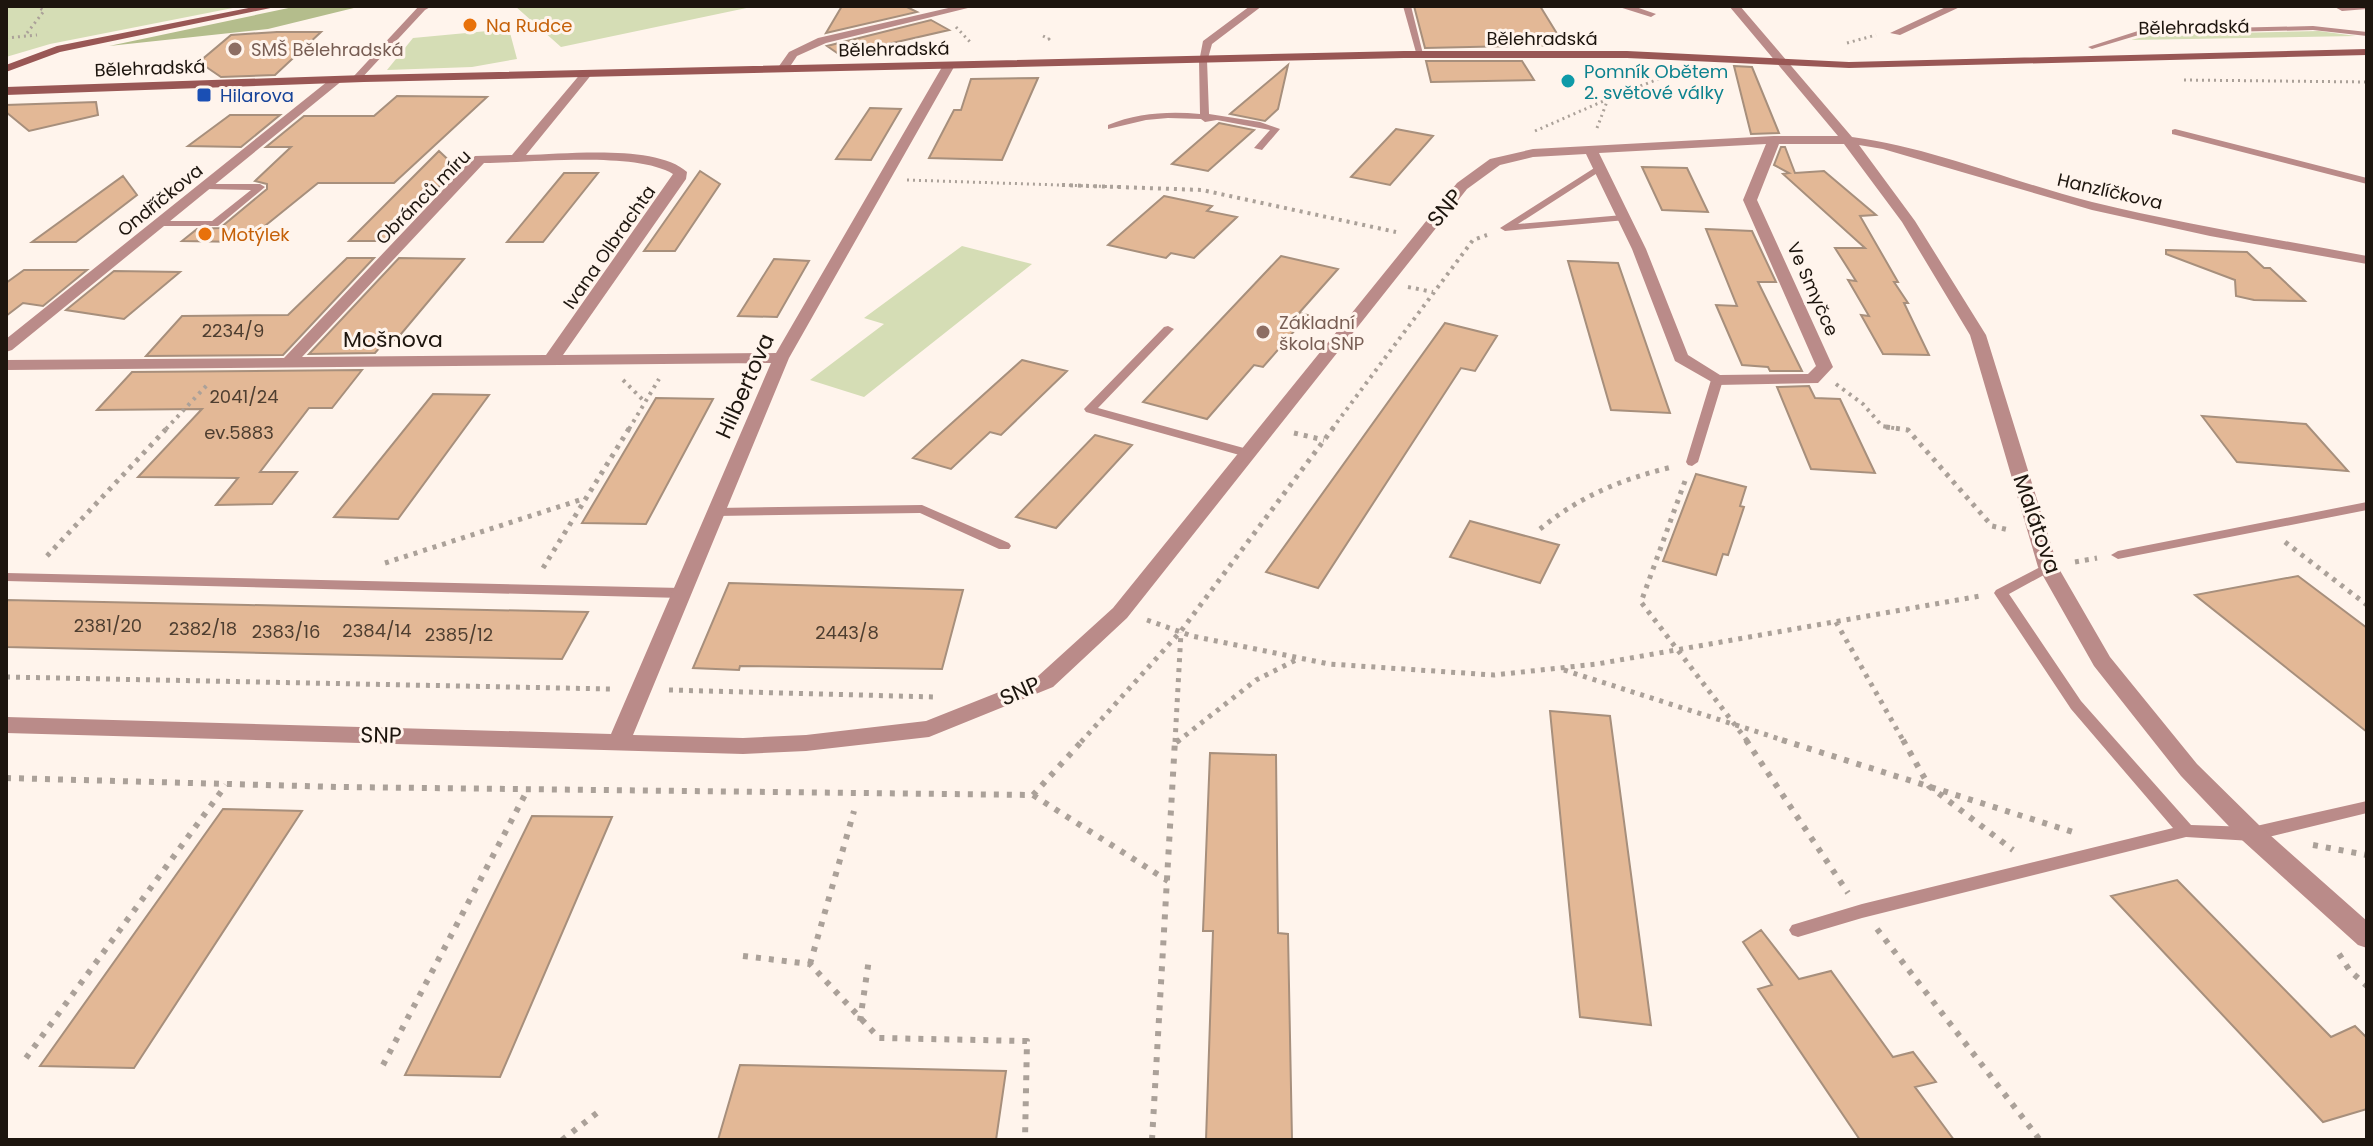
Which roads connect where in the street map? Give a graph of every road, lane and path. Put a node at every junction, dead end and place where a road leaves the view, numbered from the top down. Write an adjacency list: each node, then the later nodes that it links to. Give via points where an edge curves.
1 (37, 6): 16 (path, via 44,11 26,34)
2 (275, 6): 26 (street, via 57,49)
3 (428, 6): 30 (lane)
4 (971, 6): 12 (street)
5 (1257, 6): 23 (street, via 1207,43)
6 (1407, 6): 21 (lane)
7 (1621, 6): 13 (street)
8 (1734, 6): 22 (street, Malátova)
9 (1957, 6): 14 (street)
10 (2337, 6): 11 (lane)
11 (2367, 7)
12 (950, 9): 24 (path, via 971,43 997,55); 27 (street, via 822,40 793,54)
13 (1651, 14)
14 (1896, 33): 20 (path, via 1828,48)
15 (2367, 34): 18 (lane, via 2313,28 2141,32)
16 (6, 38)
17 (2367, 40): 18 (street, Bělehradská)
18 (2092, 47): 20 (street, Bělehradská)
19 (2367, 52): 22 (street, Bělehradská, via 1849,65)
20 (1835, 54): 22 (street, Bělehradská)
21 (1421, 56): 22 (street, Bělehradská); 23 (street, Bělehradská)
22 (1782, 59): 37 (street, Malátova)
23 (1203, 60): 24 (street, Bělehradská); 33 (lane)
24 (998, 65): 25 (street, Bělehradská)
25 (948, 67): 27 (street, Bělehradská); 42 (street, Hilbertova)
26 (6, 69)
27 (783, 69): 28 (street, Bělehradská)
28 (586, 74): 30 (street, Bělehradská); 40 (street)
29 (1670, 74): 39 (path, via 1608,99)
30 (356, 79): 31 (street, Bělehradská)
31 (337, 80): 32 (street, Bělehradská); 44 (street, Ondříčkova)
32 (6, 91)
33 (1205, 119): 34 (lane, via 1137,117); 38 (lane, via 1276,129)
34 (1111, 127)
35 (2175, 132): 43 (lane)
36 (1774, 140): 37 (street, SNP); 39 (street, SNP); 58 (street, Ve Smyčce, via 1750,200 1825,367)
37 (1848, 140): 49 (street, Hanzlíčkova, via 1885,145 2092,206); 66 (street, Malátova, via 1908,221 1978,335)
38 (1259, 148)
39 (1590, 149): 41 (street); 47 (street, SNP, via 1495,162 1462,186)
40 (516, 159): 54 (street, Ivana Olbrachta, via 650,159 680,172); 55 (street, Obránců míru, via 480,159)
41 (1599, 168): 45 (street); 45 (lane, via 1505,228)
42 (884, 179): 47 (path, via 1202,190); 52 (street, Hilbertova)
43 (2367, 181)
44 (206, 186): 46 (street, Ondříčkova); 46 (lane, via 260,187 214,224)
45 (1623, 218): 59 (street, via 1681,358)
46 (158, 224): 51 (street, Ondříčkova)
47 (1421, 237): 60 (street, SNP)
48 (1473, 240): 80 (path)
49 (2367, 260)
50 (1168, 329): 60 (lane, via 1090,409)
51 (6, 347)
52 (781, 358): 53 (street, Mošnova); 64 (street, Hilbertova)
53 (671, 359): 54 (street, Mošnova); 62 (path)
54 (551, 360): 55 (street, Mošnova)
55 (289, 362): 56 (street, Mošnova)
56 (228, 363): 57 (street, Mošnova); 73 (path)
57 (6, 365)
58 (1820, 372): 59 (street, Ve Smyčce, via 1812,379); 66 (path, via 1863,404 1882,426 1908,430 1992,526)
59 (1717, 380): 61 (lane)
60 (1247, 453): 88 (street, SNP, via 1120,613 1045,682 929,729 743,746)
61 (1692, 462): 65 (path, via 1591,492); 81 (path, via 1641,602)
62 (586, 498): 69 (path); 74 (path)
63 (2367, 506): 68 (lane)
64 (716, 512): 67 (lane, via 922,509); 75 (street, Hilbertova)
65 (1540, 529)
66 (2038, 536): 71 (street, Malátova)
67 (1004, 546)
68 (2118, 555): 71 (path)
69 (378, 565)
70 (2316, 566): 77 (path)
71 (2048, 567): 97 (lane, via 2001,593 2076,705); 98 (street, Malátova, via 2102,661 2141,713)
72 (6, 577): 73 (lane)
73 (28, 577): 74 (lane)
74 (530, 589): 75 (lane)
75 (682, 593): 85 (street, Hilbertova)
76 (1969, 598): 79 (path)
77 (2367, 605)
78 (1135, 616): 80 (path)
79 (1836, 622): 81 (path); 92 (path)
80 (1181, 631): 82 (path); 89 (path); 94 (path)
81 (1678, 650): 83 (path)
82 (1297, 659): 83 (path, via 1445,674); 89 (path, via 1256,680)
83 (1561, 669): 92 (path)
84 (6, 677): 85 (path)
85 (641, 690): 86 (path); 88 (street, Hilbertova)
86 (936, 697)
87 (6, 725): 88 (street, SNP)
88 (619, 741)
89 (1175, 743): 101 (path)
90 (6, 778): 91 (path)
91 (226, 784): 93 (path); 108 (path)
92 (1929, 786): 99 (path); 100 (path)
93 (528, 789): 94 (path); 109 (path)
94 (1033, 795): 101 (path)
95 (2367, 807): 98 (lane)
96 (854, 811): 106 (path)
97 (2186, 831): 98 (lane); 99 (lane)
98 (2252, 834): 103 (street, Malátova)
99 (2119, 847): 100 (lane)
100 (2036, 868): 102 (lane)
101 (1168, 881): 113 (path)
102 (1798, 930)
103 (2367, 937)
104 (743, 956): 106 (path)
105 (869, 959): 107 (path)
106 (810, 964): 107 (path)
107 (860, 1021): 112 (path, via 879,1038 1027,1041)
108 (26, 1058)
109 (383, 1065)
110 (602, 1109): 111 (path)
111 (562, 1140)
112 (1025, 1140)
113 (1152, 1140)

